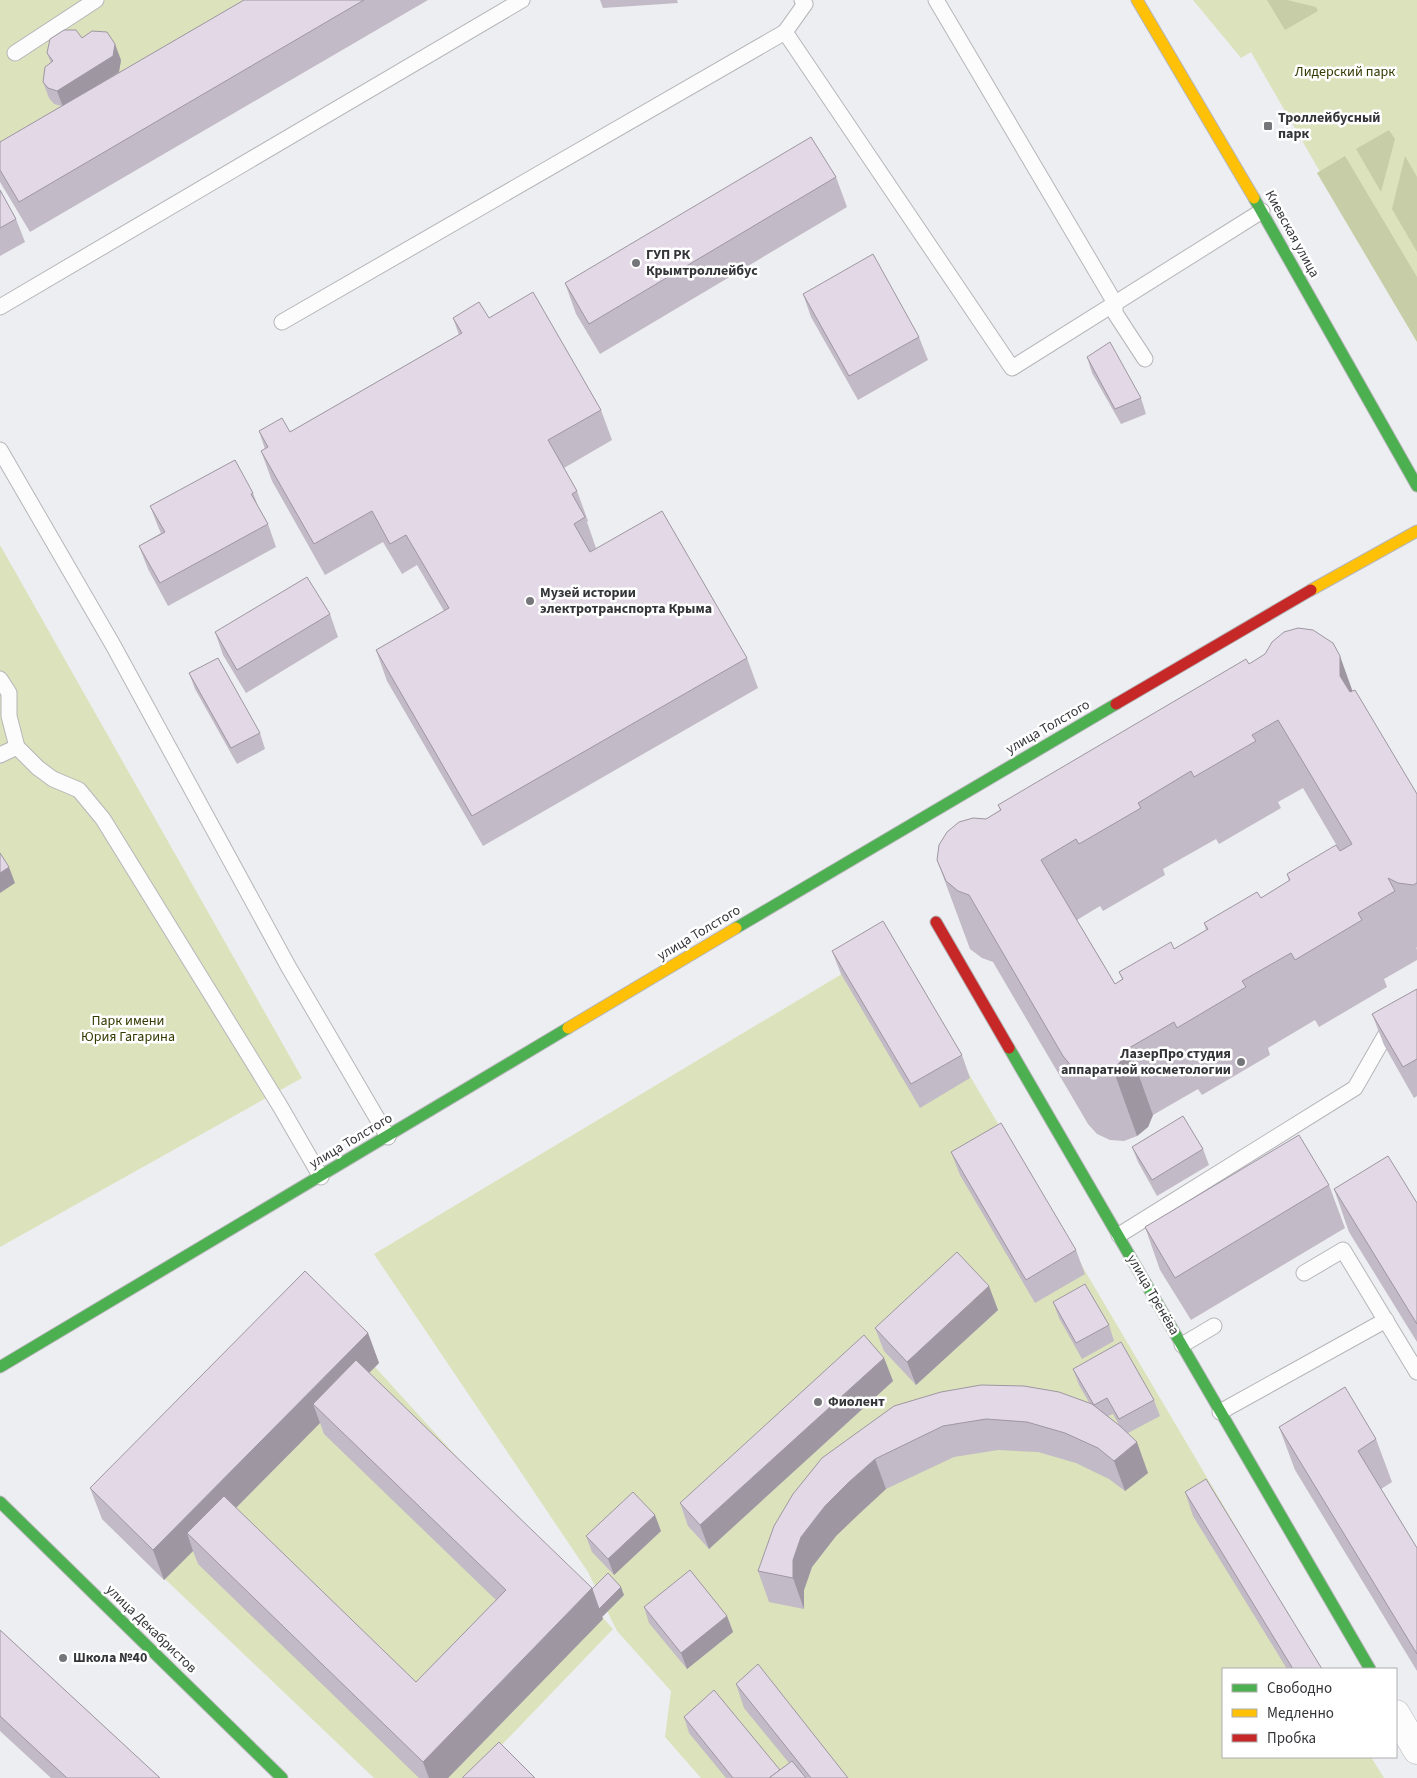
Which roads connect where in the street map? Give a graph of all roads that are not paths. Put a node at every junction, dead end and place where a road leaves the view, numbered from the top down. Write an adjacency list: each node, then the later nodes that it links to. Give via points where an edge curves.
1 (96, 0): 7 (lane)
2 (522, 0): 10 (lane)
3 (802, 0): 6 (lane, via 805,4)
4 (936, 0): 9 (lane)
5 (1137, 0): 8 (main road, Киевская улица)
6 (785, 32): 9 (lane, via 1012,368); 11 (lane)
7 (15, 53)
8 (1262, 211): 9 (lane); 14 (main road, Киевская улица)
9 (1115, 303): 12 (lane, via 1115,313)
10 (0, 307)
11 (282, 322)
12 (1145, 359)
13 (0, 450): 21 (lane, via 112,645 288,966)
14 (1417, 486)
15 (1417, 531): 21 (main road, улица Толстого, via 875,845)
16 (0, 679): 17 (lane, via 9,693 9,716)
17 (17, 747): 18 (lane); 22 (lane, via 53,779 79,790 103,819)
18 (0, 755)
19 (936, 922): 23 (main road, улица Тренёва)
20 (1417, 1011): 23 (lane, via 1390,1027 1355,1088)
21 (388, 1136): 22 (main road, улица Толстого)
22 (321, 1177): 28 (main road, улица Толстого)
23 (1119, 1236): 27 (main road, улица Тренёва)
24 (1304, 1273): 25 (lane, via 1344,1250)
25 (1386, 1320): 29 (lane); 30 (lane)
26 (1214, 1326): 27 (lane)
27 (1182, 1345): 30 (main road, улица Тренёва)
28 (0, 1367)
29 (1417, 1372)
30 (1220, 1412): 32 (main road, улица Тренёва)
31 (0, 1502): 35 (main road, улица Декабристов)
32 (1369, 1668)
33 (1397, 1716): 34 (street)
34 (1417, 1750)
35 (282, 1778)

